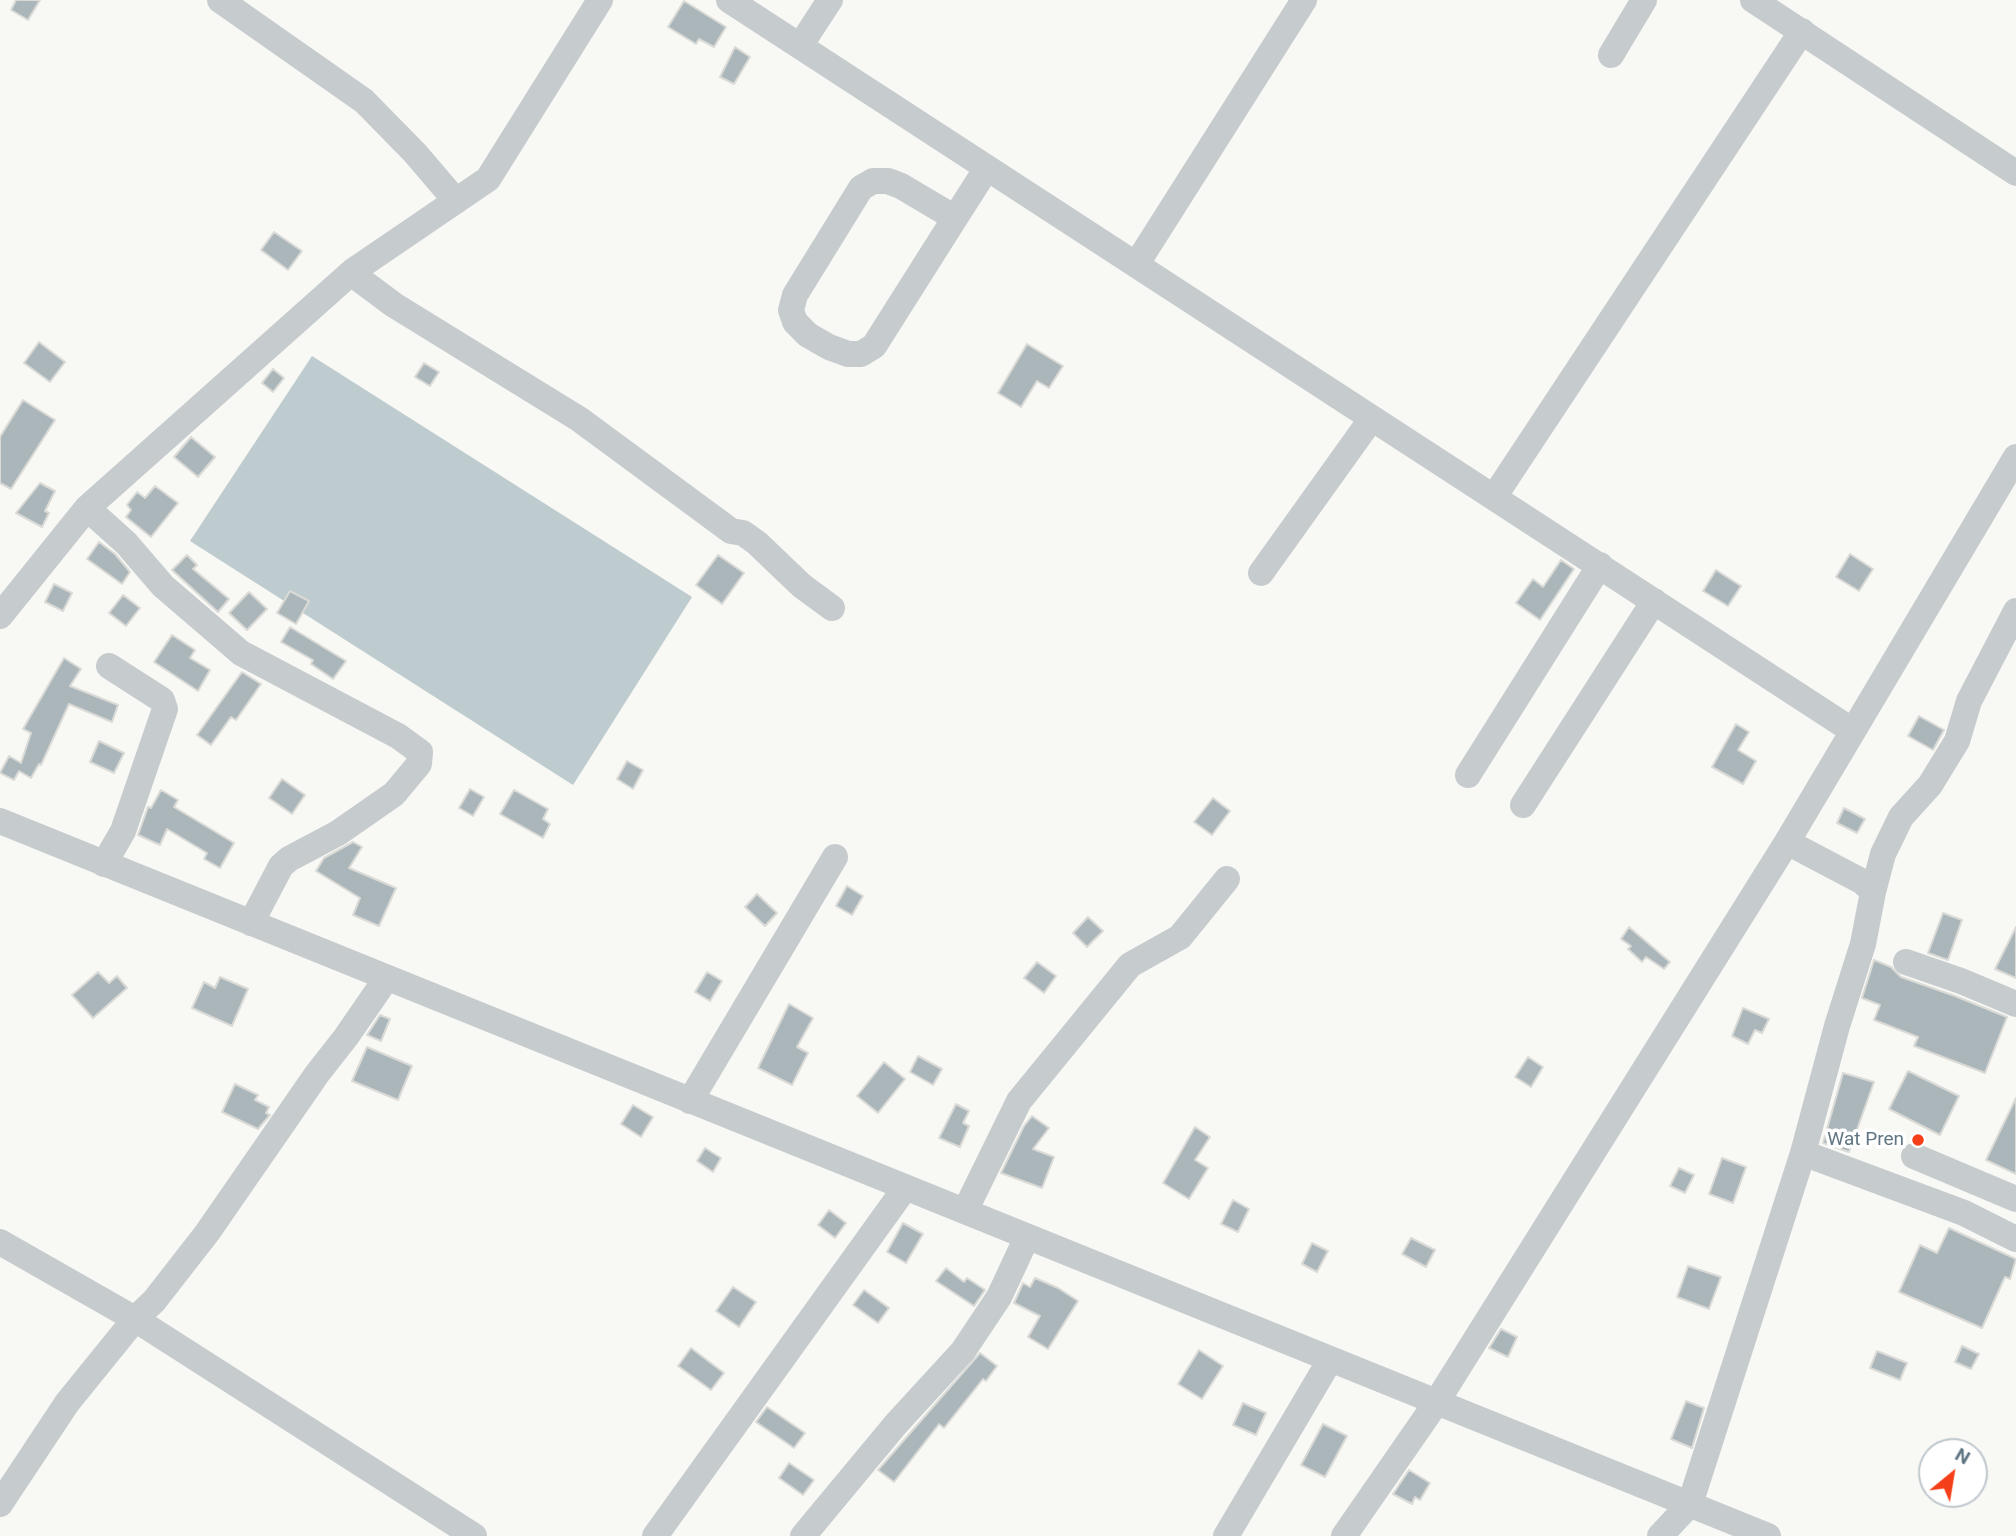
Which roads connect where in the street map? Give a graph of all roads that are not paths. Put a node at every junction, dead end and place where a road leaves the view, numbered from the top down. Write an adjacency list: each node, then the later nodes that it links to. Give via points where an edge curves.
1 (220, 0): 13 (street, via 364,101)
2 (600, 0): 13 (street, via 488,179)
3 (729, 0): 9 (street)
4 (830, 0): 9 (street)
5 (1304, 0): 15 (street)
6 (1644, 0): 10 (street)
7 (1753, 0): 8 (street)
8 (1802, 31): 12 (street); 19 (street)
9 (800, 46): 11 (street)
10 (1611, 55)
11 (987, 168): 14 (street); 15 (street)
12 (2016, 173)
13 (456, 201): 16 (street)
14 (955, 218): 14 (street, via 874,346 861,354 848,354 808,335 795,322 791,310 795,295 861,188 873,181 887,181)
15 (1136, 265): 17 (street)
16 (351, 273): 20 (street); 24 (street, via 394,305 579,419 731,531 743,533)
17 (1372, 418): 19 (street); 22 (street)
18 (2016, 457): 28 (street)
19 (1494, 497): 21 (street)
20 (87, 508): 26 (street); 37 (street, via 126,543 163,586 242,653 420,752 419,764 394,794 281,866)
21 (1600, 565): 23 (street); 29 (street)
22 (1261, 573)
23 (1654, 601): 28 (street); 30 (street)
24 (832, 608)
25 (2016, 611): 36 (street, via 1969,701 1957,741 1930,785 1900,817 1883,854)
26 (0, 615)
27 (109, 666): 34 (street, via 162,700 165,709 124,831)
28 (1853, 731): 32 (street)
29 (1468, 775)
30 (1523, 805)
31 (0, 821): 34 (street)
32 (1787, 842): 36 (street); 52 (street)
33 (835, 857): 41 (street)
34 (104, 864): 37 (street)
35 (1227, 879): 46 (street, via 1180,937 1130,965 1019,1101)
36 (1874, 892): 42 (street)
37 (251, 923): 39 (street)
38 (1906, 962): 40 (street)
39 (386, 979): 41 (street); 50 (street, via 207,1233)
40 (2016, 1004)
41 (690, 1101): 44 (street)
42 (1803, 1153): 48 (street, via 1964,1213); 54 (street)
43 (1914, 1156): 45 (street)
44 (905, 1188): 46 (street); 56 (street)
45 (2016, 1199)
46 (965, 1211): 47 (street)
47 (1027, 1237): 51 (street); 57 (street, via 999,1297 963,1351)
48 (2016, 1238)
49 (0, 1242): 50 (street)
50 (144, 1310): 53 (street, via 67,1403); 55 (street)
51 (1330, 1360): 52 (street); 58 (street)
52 (1436, 1403): 54 (street); 59 (street)
53 (0, 1504)
54 (1690, 1504): 60 (street); 61 (street)
55 (474, 1536)
56 (655, 1536)
57 (803, 1536)
58 (1226, 1536)
59 (1344, 1536)
60 (1660, 1536)
61 (1768, 1536)

